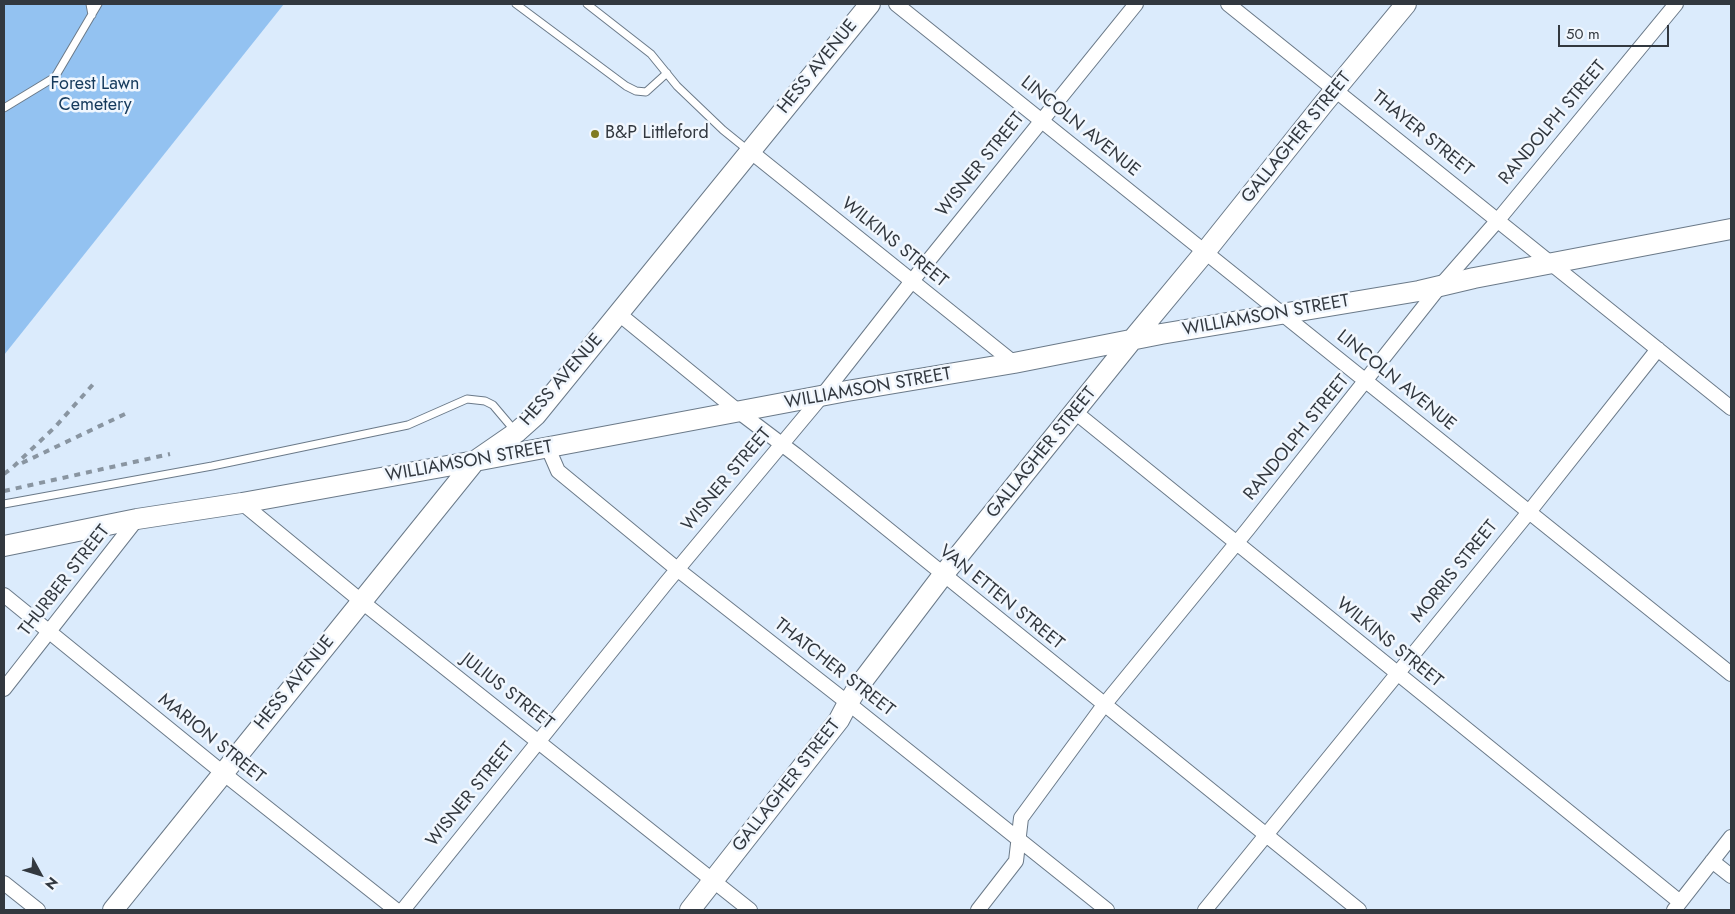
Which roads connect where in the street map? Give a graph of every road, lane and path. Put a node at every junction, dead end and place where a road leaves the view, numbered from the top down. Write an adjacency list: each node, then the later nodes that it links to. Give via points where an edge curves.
1 (90, 4): 11 (lane)
2 (98, 4): 11 (lane)
3 (516, 4): 12 (lane, via 636,91 646,92)
4 (587, 4): 12 (lane, via 651,54)
5 (870, 4): 16 (street, HESS AVENUE)
6 (896, 4): 15 (street, LINCOLN AVENUE)
7 (1136, 4): 15 (street, WISNER STREET)
8 (1228, 4): 13 (street, THAYER STREET)
9 (1406, 4): 13 (street, GALLAGHER STREET)
10 (1676, 4): 17 (street, RANDOLPH STREET)
11 (92, 15): 14 (lane, via 55,77)
12 (667, 73): 16 (lane, via 723,130)
13 (1335, 89): 17 (street, THAYER STREET); 19 (street, GALLAGHER STREET)
14 (4, 108)
15 (1042, 121): 19 (street, LINCOLN AVENUE); 21 (street, WISNER STREET)
16 (750, 151): 21 (street, WILKINS STREET); 23 (street, HESS AVENUE)
17 (1498, 220): 20 (street, THAYER STREET); 22 (street, RANDOLPH STREET)
18 (1731, 229): 20 (street, WILLIAMSON STREET)
19 (1205, 252): 24 (street, LINCOLN AVENUE); 25 (street, GALLAGHER STREET)
20 (1550, 264): 22 (street, WILLIAMSON STREET); 26 (street, THAYER STREET)
21 (912, 281): 27 (street, WILKINS STREET); 29 (street, WISNER STREET)
22 (1441, 286): 24 (street, WILLIAMSON STREET); 28 (street, RANDOLPH STREET)
23 (619, 314): 31 (street, VAN ETTEN STREET); 33 (street, HESS AVENUE, via 536,415)
24 (1281, 314): 25 (street, WILLIAMSON STREET); 28 (street, LINCOLN AVENUE)
25 (1132, 340): 27 (street, WILLIAMSON STREET); 32 (street, GALLAGHER STREET)
26 (1658, 349): 30 (street, THAYER STREET); 39 (street, MORRIS STREET)
27 (1014, 363): 29 (street, WILLIAMSON STREET)
28 (1367, 380): 39 (street, LINCOLN AVENUE); 41 (street, RANDOLPH STREET)
29 (822, 396): 31 (street, WILLIAMSON STREET); 34 (street, WISNER STREET)
30 (1731, 408)
31 (739, 412): 34 (street, VAN ETTEN STREET); 35 (street, WILLIAMSON STREET)
32 (1075, 412): 41 (street, WILKINS STREET); 44 (street, GALLAGHER STREET)
33 (517, 432): 36 (street, HESS AVENUE); 38 (lane, via 493,405 467,400 408,425 212,466)
34 (782, 445): 43 (street, WISNER STREET); 44 (street, VAN ETTEN STREET)
35 (548, 448): 36 (street, WILLIAMSON STREET); 43 (street, THATCHER STREET, via 558,471)
36 (475, 461): 37 (street, WILLIAMSON STREET); 46 (street, HESS AVENUE)
37 (242, 503): 40 (street, WILLIAMSON STREET); 46 (street, JULIUS STREET)
38 (4, 504)
39 (1529, 512): 48 (street, MORRIS STREET); 49 (street, LINCOLN AVENUE)
40 (137, 519): 42 (street, WILLIAMSON STREET); 47 (street, THURBER STREET)
41 (1237, 544): 48 (street, WILKINS STREET); 52 (street, RANDOLPH STREET)
42 (4, 546)
43 (677, 569): 51 (street, THATCHER STREET); 53 (street, WISNER STREET)
44 (943, 576): 51 (street, GALLAGHER STREET); 52 (street, VAN ETTEN STREET)
45 (4, 595): 47 (street, MARION STREET)
46 (361, 601): 53 (street, JULIUS STREET); 54 (street, HESS AVENUE)
47 (49, 632): 50 (street, THURBER STREET); 54 (street, MARION STREET)
48 (1397, 672): 55 (street, MORRIS STREET); 62 (street, WILKINS STREET)
49 (1731, 674)
50 (4, 688)
51 (848, 703): 57 (street, THATCHER STREET); 60 (street, GALLAGHER STREET, via 839,720)
52 (1104, 705): 55 (street, VAN ETTEN STREET); 57 (street, RANDOLPH STREET, via 1021,818)
53 (538, 740): 60 (street, JULIUS STREET); 66 (street, WISNER STREET)
54 (223, 773): 64 (street, HESS AVENUE); 65 (street, MARION STREET)
55 (1265, 835): 71 (street, MORRIS STREET); 72 (street, VAN ETTEN STREET)
56 (1731, 838): 58 (street)
57 (1018, 839): 69 (street, RANDOLPH STREET, via 1016,861); 70 (street, THATCHER STREET)
58 (1712, 861): 59 (street); 62 (street)
59 (1731, 876)
60 (714, 881): 67 (street, GALLAGHER STREET); 68 (street, JULIUS STREET)
61 (4, 883): 63 (street)
62 (1677, 906)
63 (38, 910)
64 (113, 910)
65 (396, 910)
66 (403, 910)
67 (690, 910)
68 (750, 910)
69 (978, 910)
70 (1107, 910)
71 (1205, 910)
72 (1359, 910)

